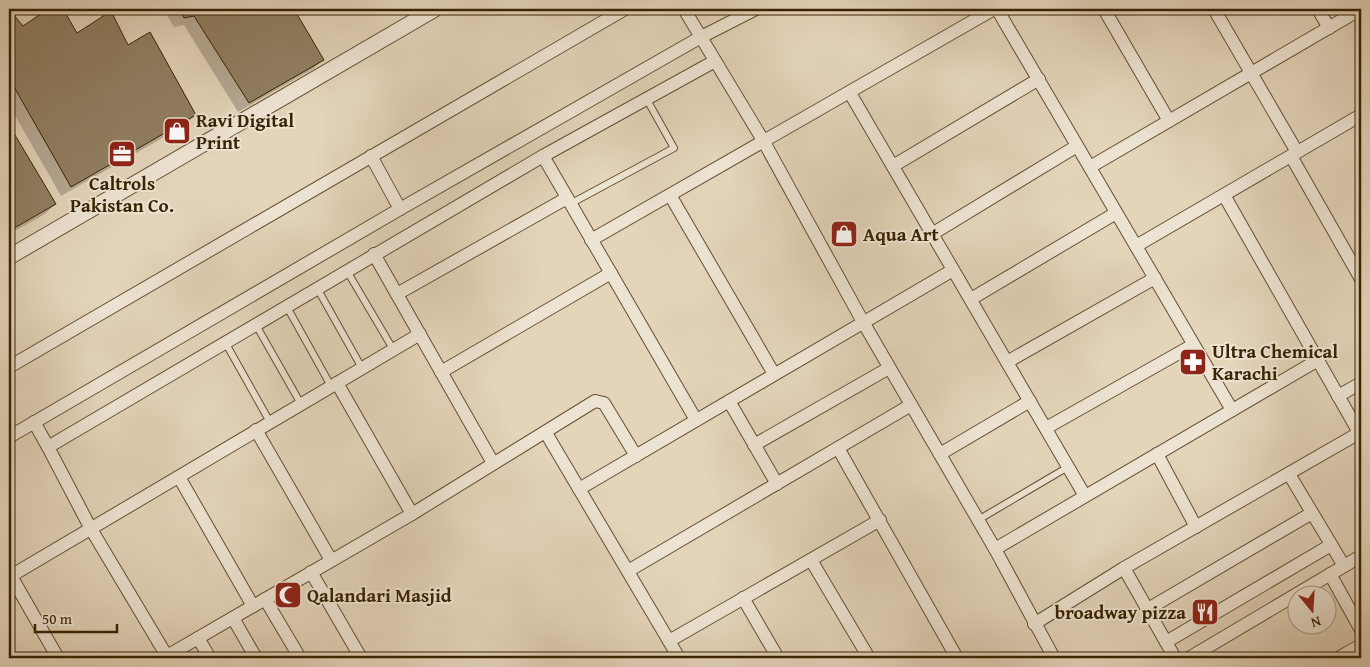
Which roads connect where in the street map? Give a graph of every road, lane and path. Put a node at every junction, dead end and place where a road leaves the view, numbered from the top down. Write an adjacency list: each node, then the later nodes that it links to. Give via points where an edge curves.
1 (434, 9): 36 (street)
2 (625, 9): 23 (street)
3 (684, 9): 12 (street)
4 (756, 9): 12 (street)
5 (994, 9): 16 (street)
6 (998, 9): 15 (street)
7 (1104, 9): 19 (street)
8 (1214, 9): 14 (street)
9 (1318, 9): 11 (street)
10 (1361, 9): 11 (street)
11 (1329, 28): 14 (street)
12 (700, 37): 13 (street); 30 (street)
13 (714, 62): 17 (street); 20 (street)
14 (1251, 73): 19 (street); 22 (street)
15 (1039, 79): 21 (street); 25 (street)
16 (850, 92): 20 (street); 25 (street)
17 (646, 98): 24 (street); 29 (lane, via 674,148)
18 (1360, 119): 22 (street)
19 (1169, 120): 26 (street)
20 (764, 142): 27 (street); 46 (street)
21 (1077, 146): 26 (street); 32 (street)
22 (1294, 154): 28 (street); 41 (street)
23 (371, 156): 30 (street); 54 (street)
24 (542, 156): 29 (street); 35 (street)
25 (893, 166): 32 (street)
26 (1090, 167): 31 (street)
27 (670, 195): 33 (street); 58 (street)
28 (1224, 195): 34 (street); 52 (street)
29 (568, 201): 33 (street); 43 (street)
30 (400, 209): 68 (street)
31 (1116, 212): 34 (street); 44 (street)
32 (932, 234): 38 (street)
33 (591, 240): 39 (street)
34 (1136, 246): 40 (street)
35 (374, 254): 37 (street); 43 (street)
36 (9, 257)
37 (347, 270): 42 (street); 51 (lane)
38 (953, 270): 44 (street); 46 (street)
39 (611, 273): 57 (street); 67 (street)
40 (1155, 278): 50 (street); 53 (street)
41 (1361, 278)
42 (317, 288): 45 (street); 55 (lane)
43 (397, 294): 48 (street)
44 (970, 299): 53 (street)
45 (286, 306): 47 (street); 60 (lane)
46 (863, 322): 56 (street); 58 (street)
47 (255, 324): 49 (street); 64 (lane)
48 (420, 334): 51 (street); 57 (street)
49 (224, 342): 69 (lane); 76 (street)
50 (1193, 345): 66 (street); 70 (street)
51 (393, 350): 55 (street)
52 (1318, 360): 61 (street); 66 (street)
53 (1007, 362): 63 (street)
54 (9, 367)
55 (362, 368): 60 (street)
56 (889, 368): 65 (street); 75 (street)
57 (441, 372): 81 (street)
58 (774, 374): 62 (street)
59 (1361, 383): 61 (street)
60 (334, 384): 64 (street); 89 (street)
61 (1338, 396): 73 (street)
62 (729, 401): 67 (street); 75 (street)
63 (1030, 401): 70 (street); 78 (street)
64 (301, 404): 69 (street)
65 (911, 405): 77 (street); 78 (street)
66 (1232, 410): 79 (street)
67 (696, 420): 80 (street)
68 (34, 422): 74 (street); 76 (street)
69 (270, 422): 71 (street)
70 (1046, 428): 82 (street)
71 (256, 430): 84 (street); 97 (street)
72 (546, 433): 80 (street, via 595,401 604,403); 81 (street); 86 (street)
73 (1360, 435): 83 (street)
74 (9, 437)
75 (754, 445): 85 (street)
76 (48, 447): 93 (street)
77 (838, 448): 85 (street); 90 (street)
78 (940, 454): 91 (street)
79 (1157, 454): 87 (street); 92 (street)
80 (636, 456): 86 (street)
81 (493, 463): 89 (street)
82 (1068, 467): 87 (street); 91 (lane)
83 (1289, 474): 88 (street); 92 (street)
84 (178, 477): 93 (street); 107 (street)
85 (777, 484): 101 (street)
86 (580, 489): 101 (street)
87 (1086, 496): 95 (street)
88 (1312, 513): 94 (street); 108 (street)
89 (412, 514): 97 (street)
90 (880, 520): 98 (street); 126 (street)
91 (978, 520): 95 (street)
92 (1196, 526): 100 (street)
93 (91, 529): 104 (street); 117 (street)
94 (1331, 545): 99 (street); 114 (street)
95 (995, 549): 110 (street)
96 (1361, 556): 99 (street)
97 (331, 560): 102 (street)
98 (811, 560): 105 (street); 125 (street)
99 (1344, 566): 103 (street)
100 (1124, 568): 108 (street); 110 (street)
101 (628, 571): 113 (street)
102 (311, 572): 106 (street); 122 (street)
103 (1330, 574): 111 (street); 128 (street)
104 (10, 577): 118 (street)
105 (743, 598): 113 (street); 124 (street)
106 (265, 599): 107 (street); 121 (street)
107 (253, 606): 109 (street)
108 (1148, 609): 114 (street)
109 (233, 618): 112 (street); 120 (street)
110 (1034, 624): 116 (street)
111 (1361, 630)
112 (198, 638): 117 (street); 119 (street)
113 (669, 641): 123 (street)
114 (1166, 642): 127 (street)
115 (1361, 645): 129 (street)
116 (1050, 656)
117 (168, 657)
118 (58, 658)
119 (210, 658)
120 (256, 658)
121 (300, 658)
122 (360, 658)
123 (679, 658)
124 (778, 658)
125 (869, 658)
126 (957, 658)
127 (1175, 658)
128 (1189, 658)
129 (1338, 658)

